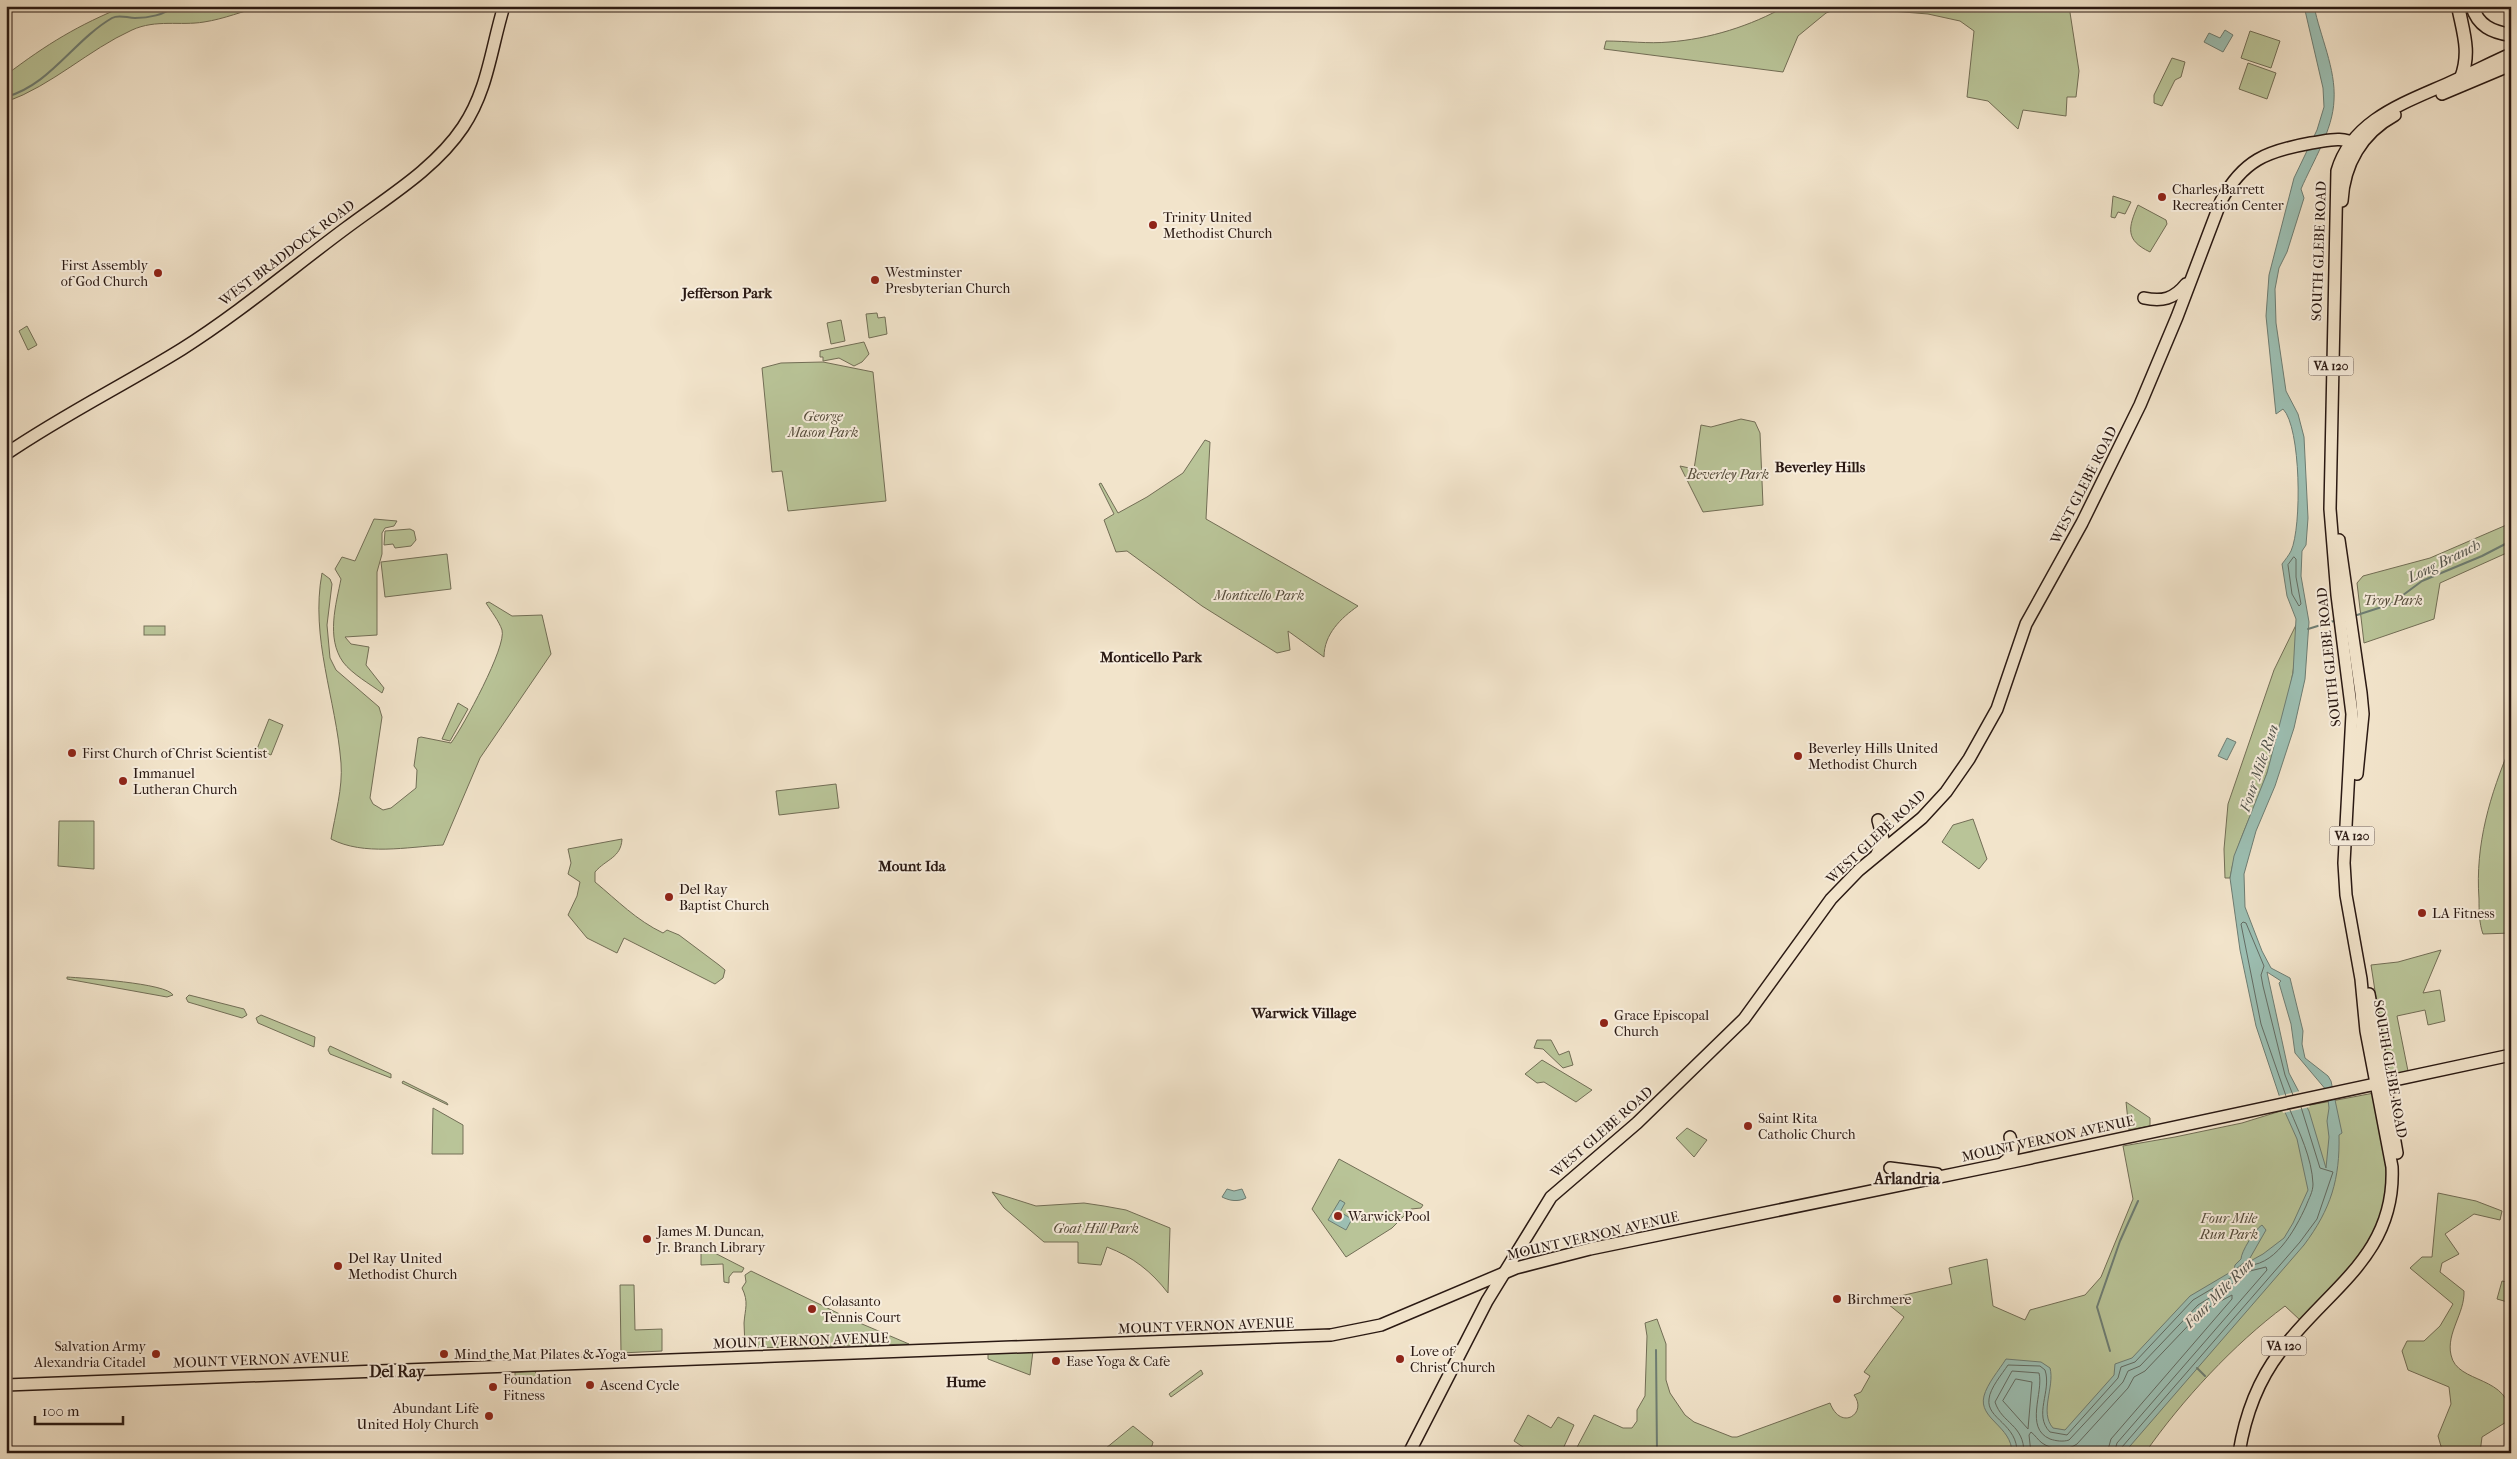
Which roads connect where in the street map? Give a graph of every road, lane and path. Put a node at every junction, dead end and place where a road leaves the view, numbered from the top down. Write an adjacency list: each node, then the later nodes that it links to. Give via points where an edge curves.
1 (504, 6): 11 (main road, WEST BRADDOCK ROAD, via 485,83 476,105 438,157 183,348)
2 (2458, 6): 7 (highway, via 2467,50)
3 (2472, 6): 4 (highway, via 2480,22 2490,30)
4 (2511, 36)
5 (2511, 54): 7 (main road, SOUTH GLEBE ROAD / VA 120)
6 (2511, 65): 8 (main road, SOUTH GLEBE ROAD / VA 120, via 2401,112)
7 (2461, 78): 8 (main road, SOUTH GLEBE ROAD / VA 120, via 2379,116)
8 (2356, 143): 9 (main road, WEST GLEBE ROAD, via 2342,138 2293,146 2261,157 2244,169 2220,201); 15 (main road, SOUTH GLEBE ROAD / VA 120, via 2345,176 2341,215 2336,495 2342,594 2363,714 2353,820 2352,884)
9 (2190, 279): 10 (main road, via 2171,298); 13 (main road, WEST GLEBE ROAD, via 2152,376 2110,468 2026,624 1989,724 1946,792 1915,825)
10 (2144, 298)
11 (6, 454)
12 (1878, 820): 13 (main road, via 1883,840)
13 (1876, 855): 20 (main road, WEST GLEBE ROAD, via 1832,899 1744,1019 1637,1123 1551,1197)
14 (2511, 1055): 15 (main road, MOUNT VERNON AVENUE)
15 (2379, 1084): 17 (main road, MOUNT VERNON AVENUE); 23 (main road, SOUTH GLEBE ROAD / VA 120, via 2392,1167 2393,1189 2387,1218 2378,1239 2363,1260 2272,1363 2250,1406); 24 (main road, SOUTH GLEBE ROAD / VA 120, via 2400,1176 2391,1228 2368,1265 2298,1341 2271,1376 2255,1412)
16 (2010, 1137): 17 (main road, via 2012,1155)
17 (1998, 1165): 19 (main road, MOUNT VERNON AVENUE)
18 (1890, 1168): 19 (main road)
19 (1948, 1175): 20 (main road, MOUNT VERNON AVENUE, via 1597,1248)
20 (1503, 1273): 21 (main road, MOUNT VERNON AVENUE, via 1381,1325 1321,1336); 22 (main road, WEST GLEBE ROAD)
21 (6, 1385)
22 (1408, 1453)
23 (2239, 1453)
24 (2246, 1453)

